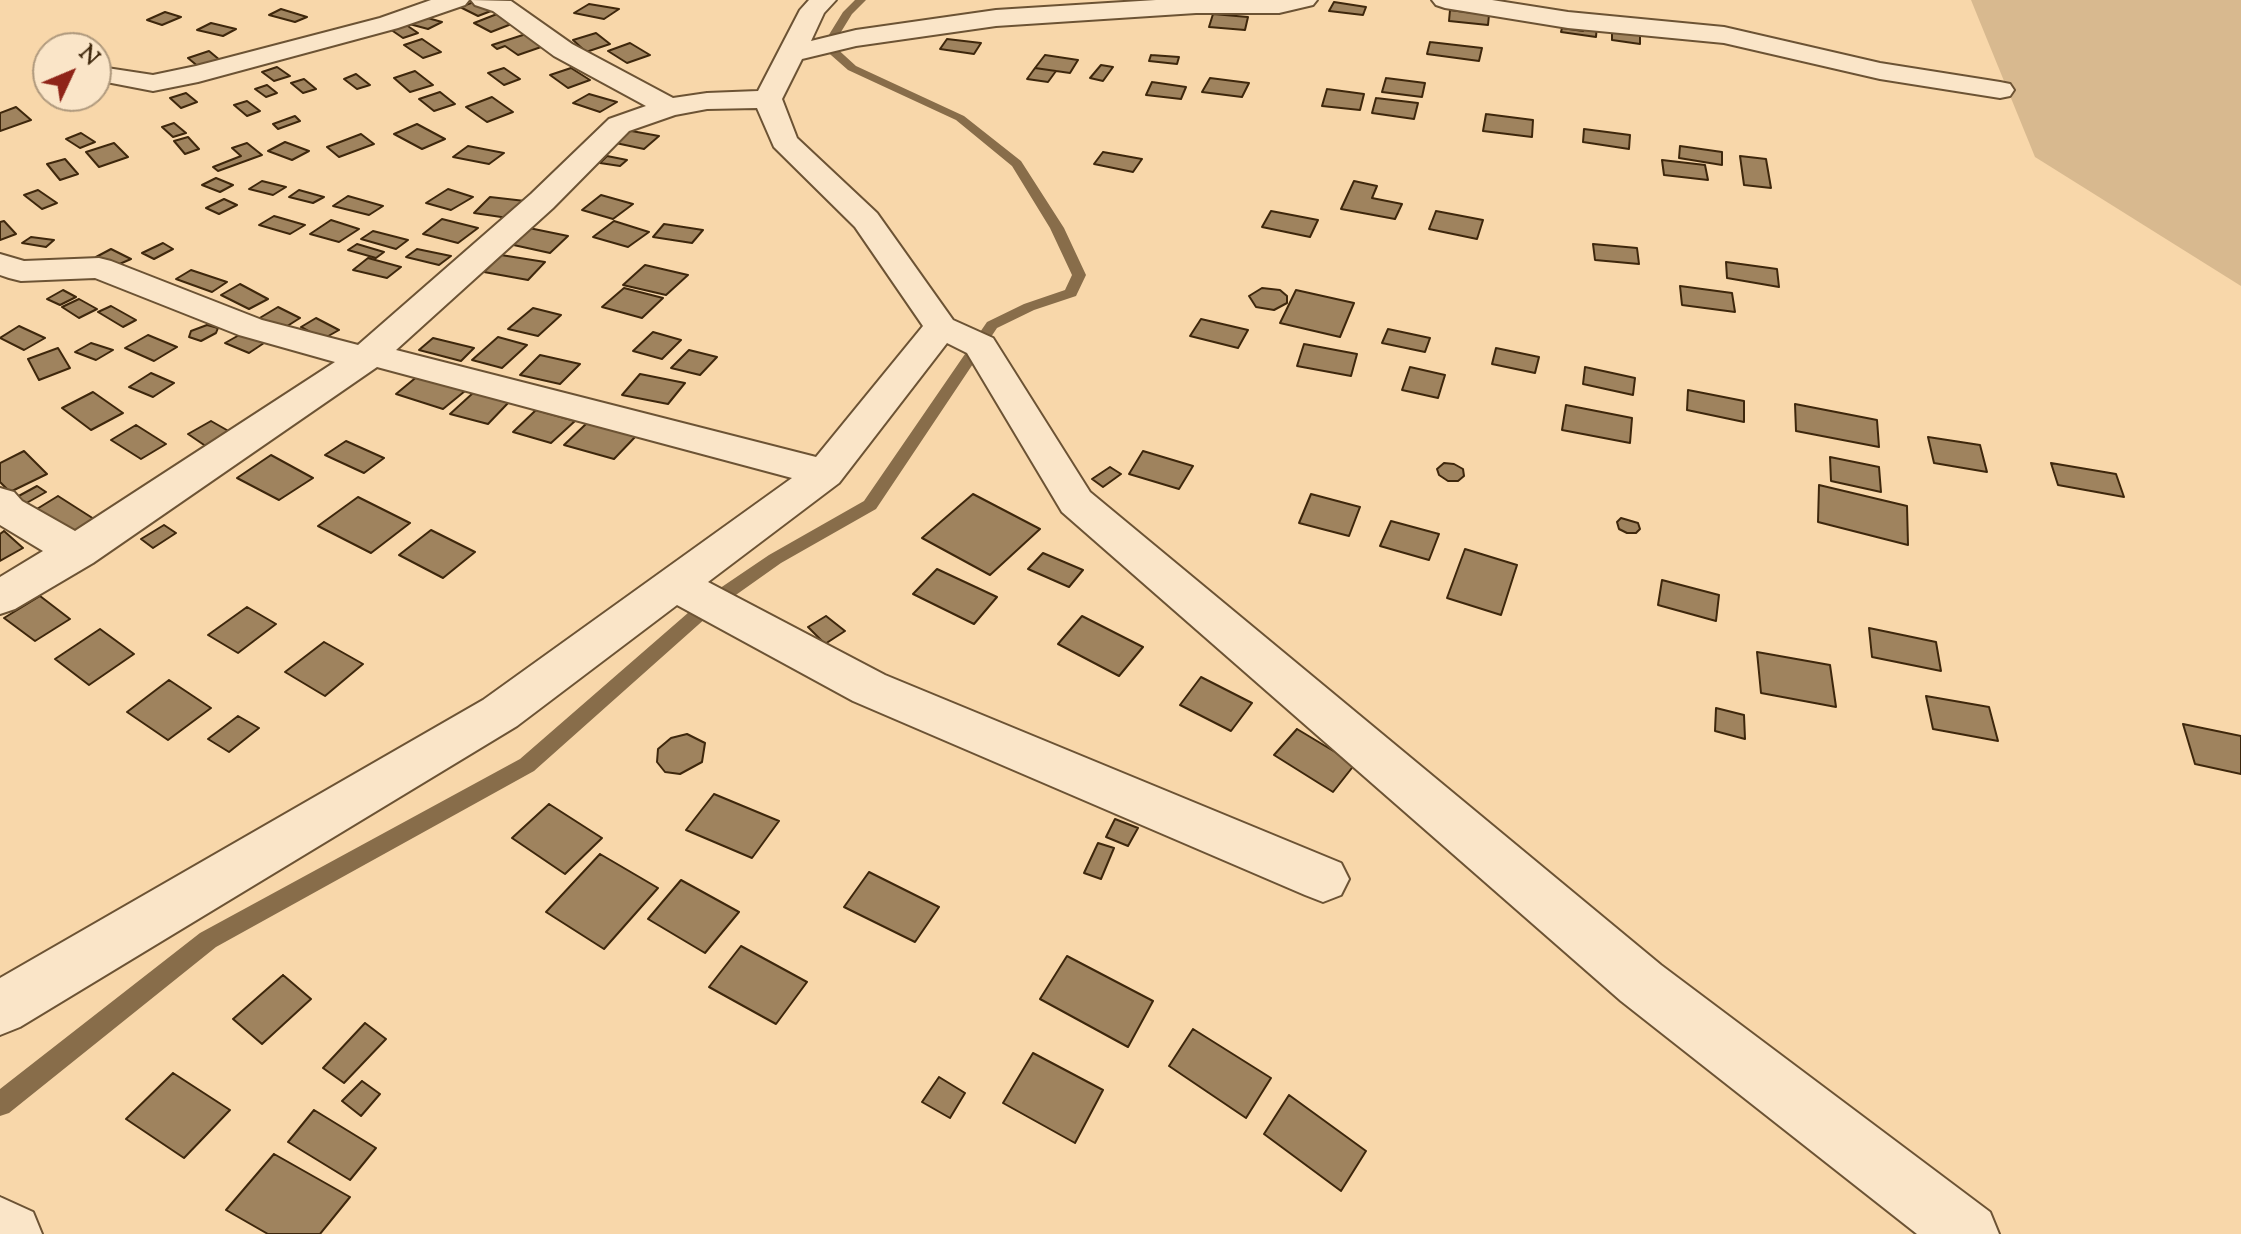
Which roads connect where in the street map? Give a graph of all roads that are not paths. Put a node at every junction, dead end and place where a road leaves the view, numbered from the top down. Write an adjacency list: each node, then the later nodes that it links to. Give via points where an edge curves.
1 (456, 0): 7 (street, via 198,74 153,83)
2 (484, 0): 10 (street)
3 (823, 0): 6 (street)
4 (1445, 0): 8 (street, via 1568,20 1724,35 1880,71)
5 (1292, 2): 6 (street, via 996,18)
6 (792, 53): 9 (street)
7 (112, 77)
8 (2000, 90)
9 (768, 99): 10 (street); 12 (street, via 784,141 866,220)
10 (669, 107): 13 (street, via 619,125)
11 (0, 264): 13 (street, via 21,271 99,268 251,328)
12 (941, 327): 14 (street); 23 (street, via 980,346 1076,502 1641,983)
13 (367, 357): 14 (street); 16 (street)
14 (825, 473): 17 (street)
15 (0, 502): 16 (street)
16 (78, 552): 18 (street)
17 (675, 584): 19 (street, via 869,688); 20 (street, via 500,713)
18 (0, 598)
19 (1323, 879)
20 (0, 1008)
21 (0, 1228): 22 (street)
22 (11, 1234)
23 (1968, 1234)

